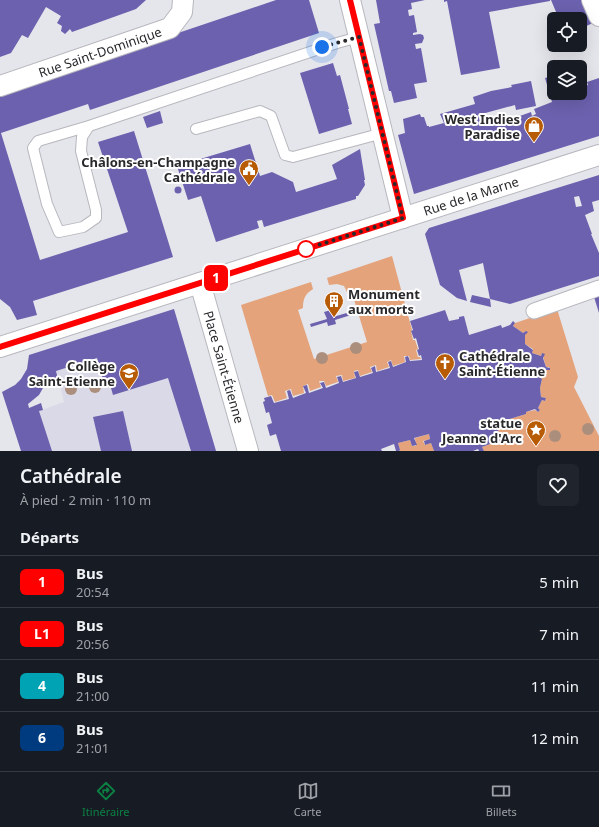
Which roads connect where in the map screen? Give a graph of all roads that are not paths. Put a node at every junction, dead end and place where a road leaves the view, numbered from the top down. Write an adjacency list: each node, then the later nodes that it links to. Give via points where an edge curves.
1 (183, 0): 6 (street, Rue Saint-Dominique, via 182,12 170,28)
2 (350, 0): 5 (street)
3 (592, 0): 4 (street)
4 (599, 16)
5 (359, 37): 7 (lane, via 337,42); 9 (street)
6 (0, 86)
7 (89, 126): 7 (lane, via 82,137 81,151 96,218 83,227 59,232 47,204 33,148 38,141)
8 (196, 129): 9 (lane, via 260,111 271,116 285,155 293,157)
9 (382, 132): 11 (street)
10 (599, 155): 11 (street, Rue de la Marne)
11 (403, 218): 12 (street, Rue de la Marne)
12 (200, 283): 15 (street, Rue de la Marne); 16 (street, Place Saint-Étienne)
13 (599, 288): 14 (street)
14 (534, 311)
15 (0, 347)
16 (248, 451)

